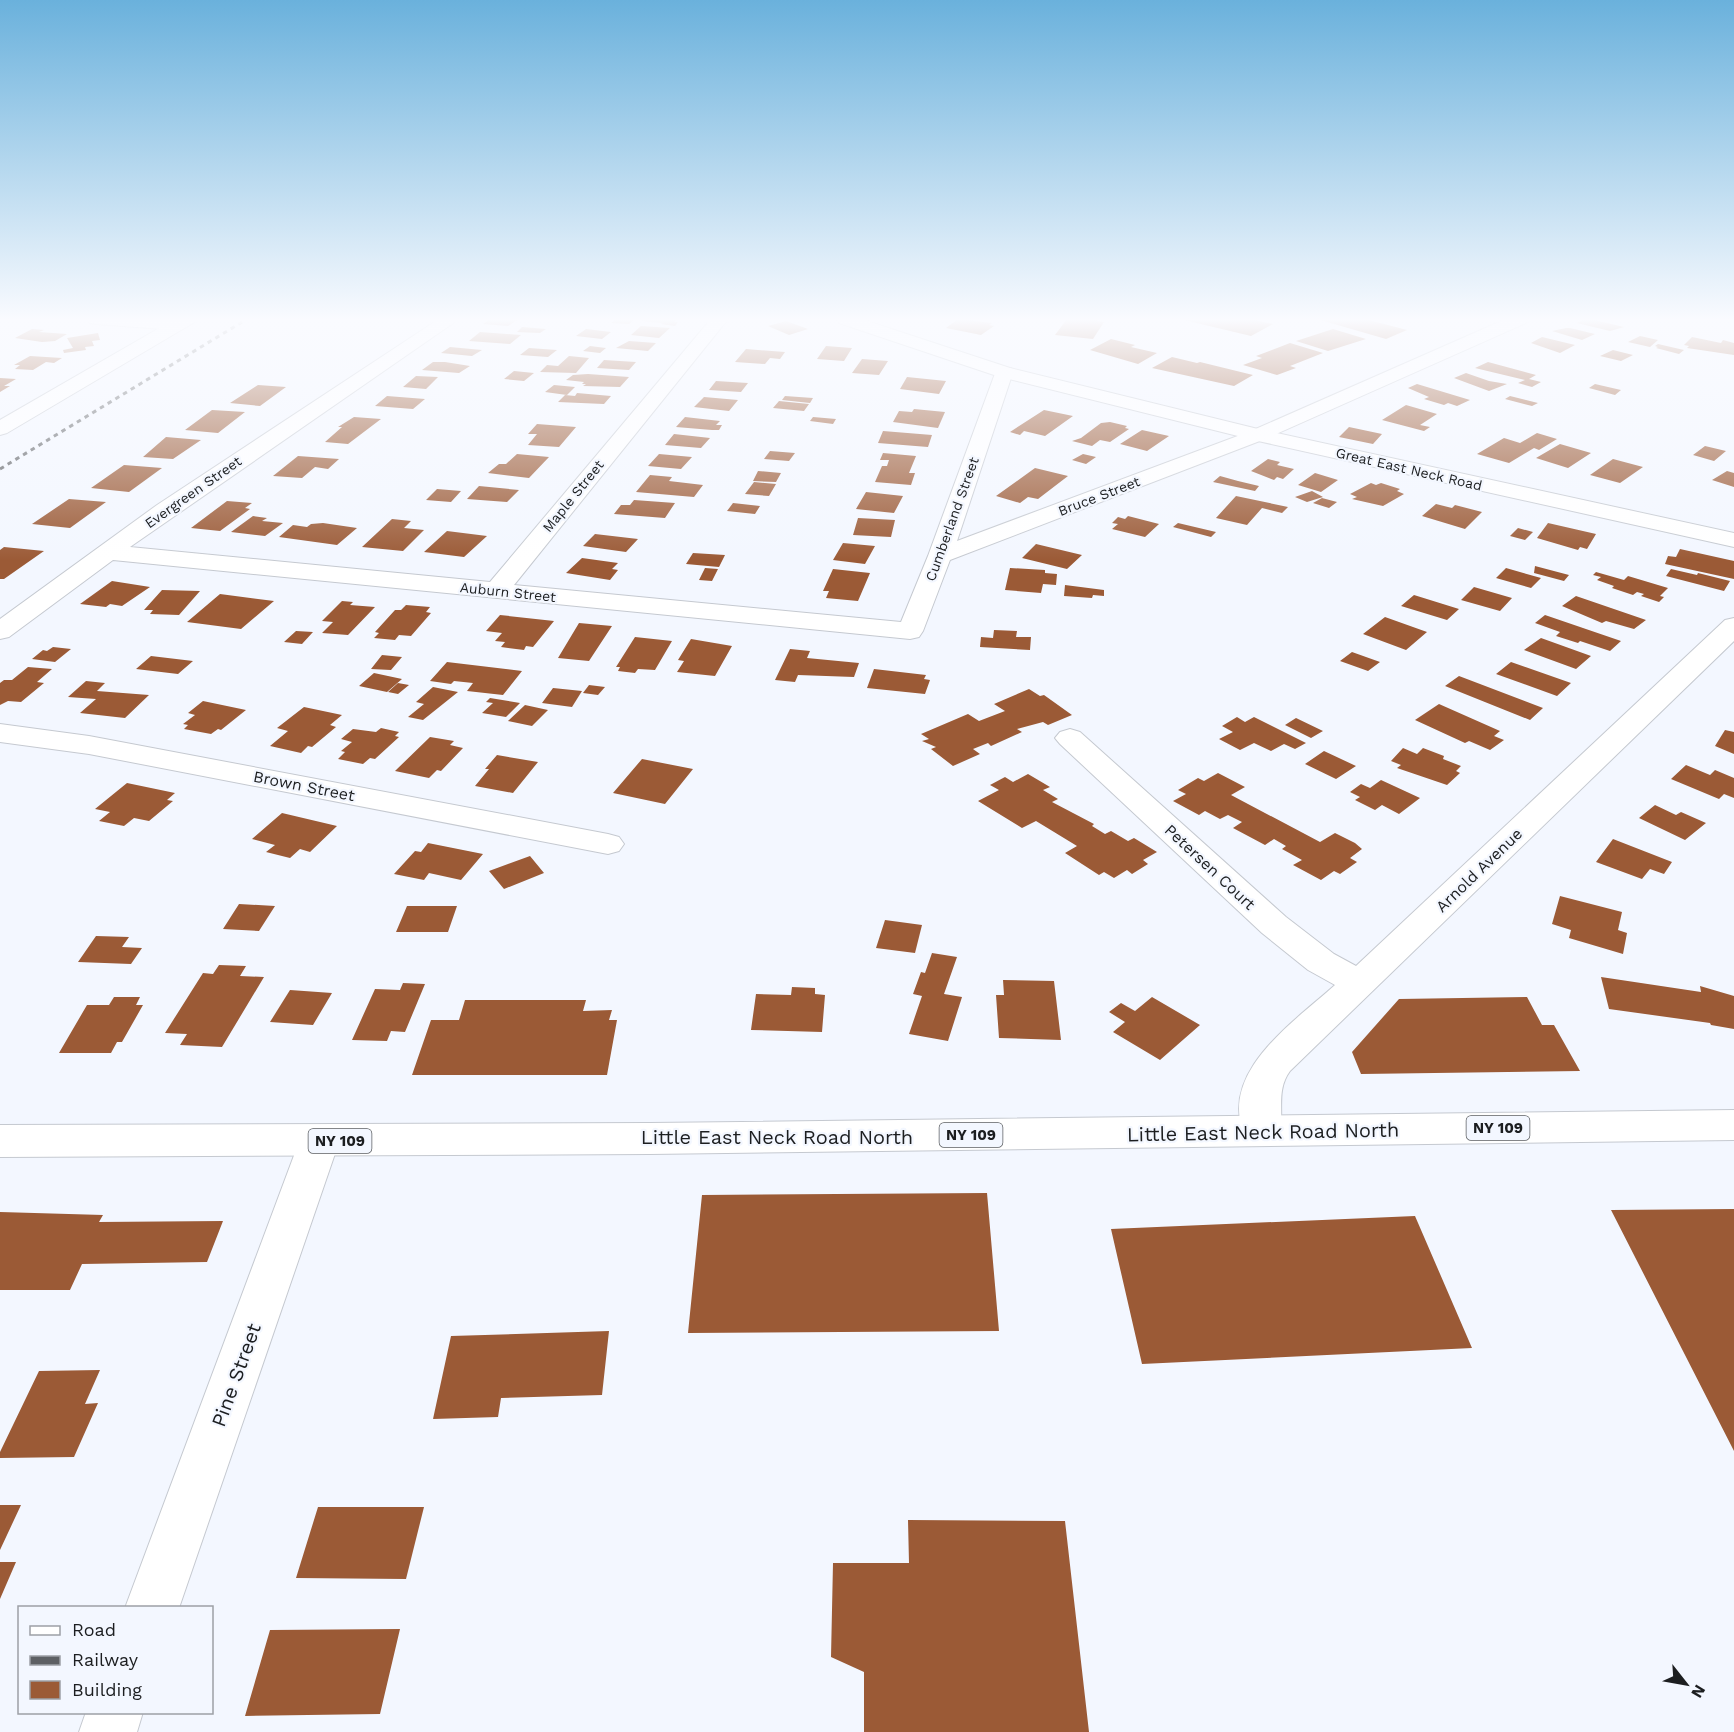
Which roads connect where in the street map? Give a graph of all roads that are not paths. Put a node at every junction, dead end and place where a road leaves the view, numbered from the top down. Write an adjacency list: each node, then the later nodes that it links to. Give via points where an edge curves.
1 (50, 400): 7 (street)
2 (329, 400): 10 (street, Evergreen Street)
3 (653, 400): 12 (street, Maple Street)
4 (994, 400): 11 (street, Cumberland Street)
5 (1116, 400): 8 (street, Great East Neck Road)
6 (1337, 400): 8 (street, Bruce Street)
7 (0, 429)
8 (1258, 435): 9 (street, Great East Neck Road); 11 (street, Bruce Street)
9 (1734, 540)
10 (106, 552): 12 (street, Auburn Street); 14 (street, Evergreen Street)
11 (940, 556): 15 (street, Cumberland Street)
12 (496, 591): 15 (street, Auburn Street)
13 (1734, 626): 19 (street, Arnold Avenue)
14 (0, 631)
15 (910, 631)
16 (0, 733): 18 (street, Brown Street, via 89,745)
17 (1070, 738): 19 (street, Petersen Court, via 1274,925 1321,962)
18 (608, 844)
19 (1359, 983): 21 (street, Arnold Avenue, via 1267,1071 1258,1103)
20 (1734, 1125): 21 (street, Little East Neck Road North / NY 109)
21 (1262, 1131): 23 (street, Little East Neck Road North / NY 109)
22 (0, 1141): 23 (street, Little East Neck Road North / NY 109)
23 (319, 1142): 24 (street, Pine Street)
24 (153, 1606)
25 (114, 1714): 26 (street)
26 (108, 1732)

